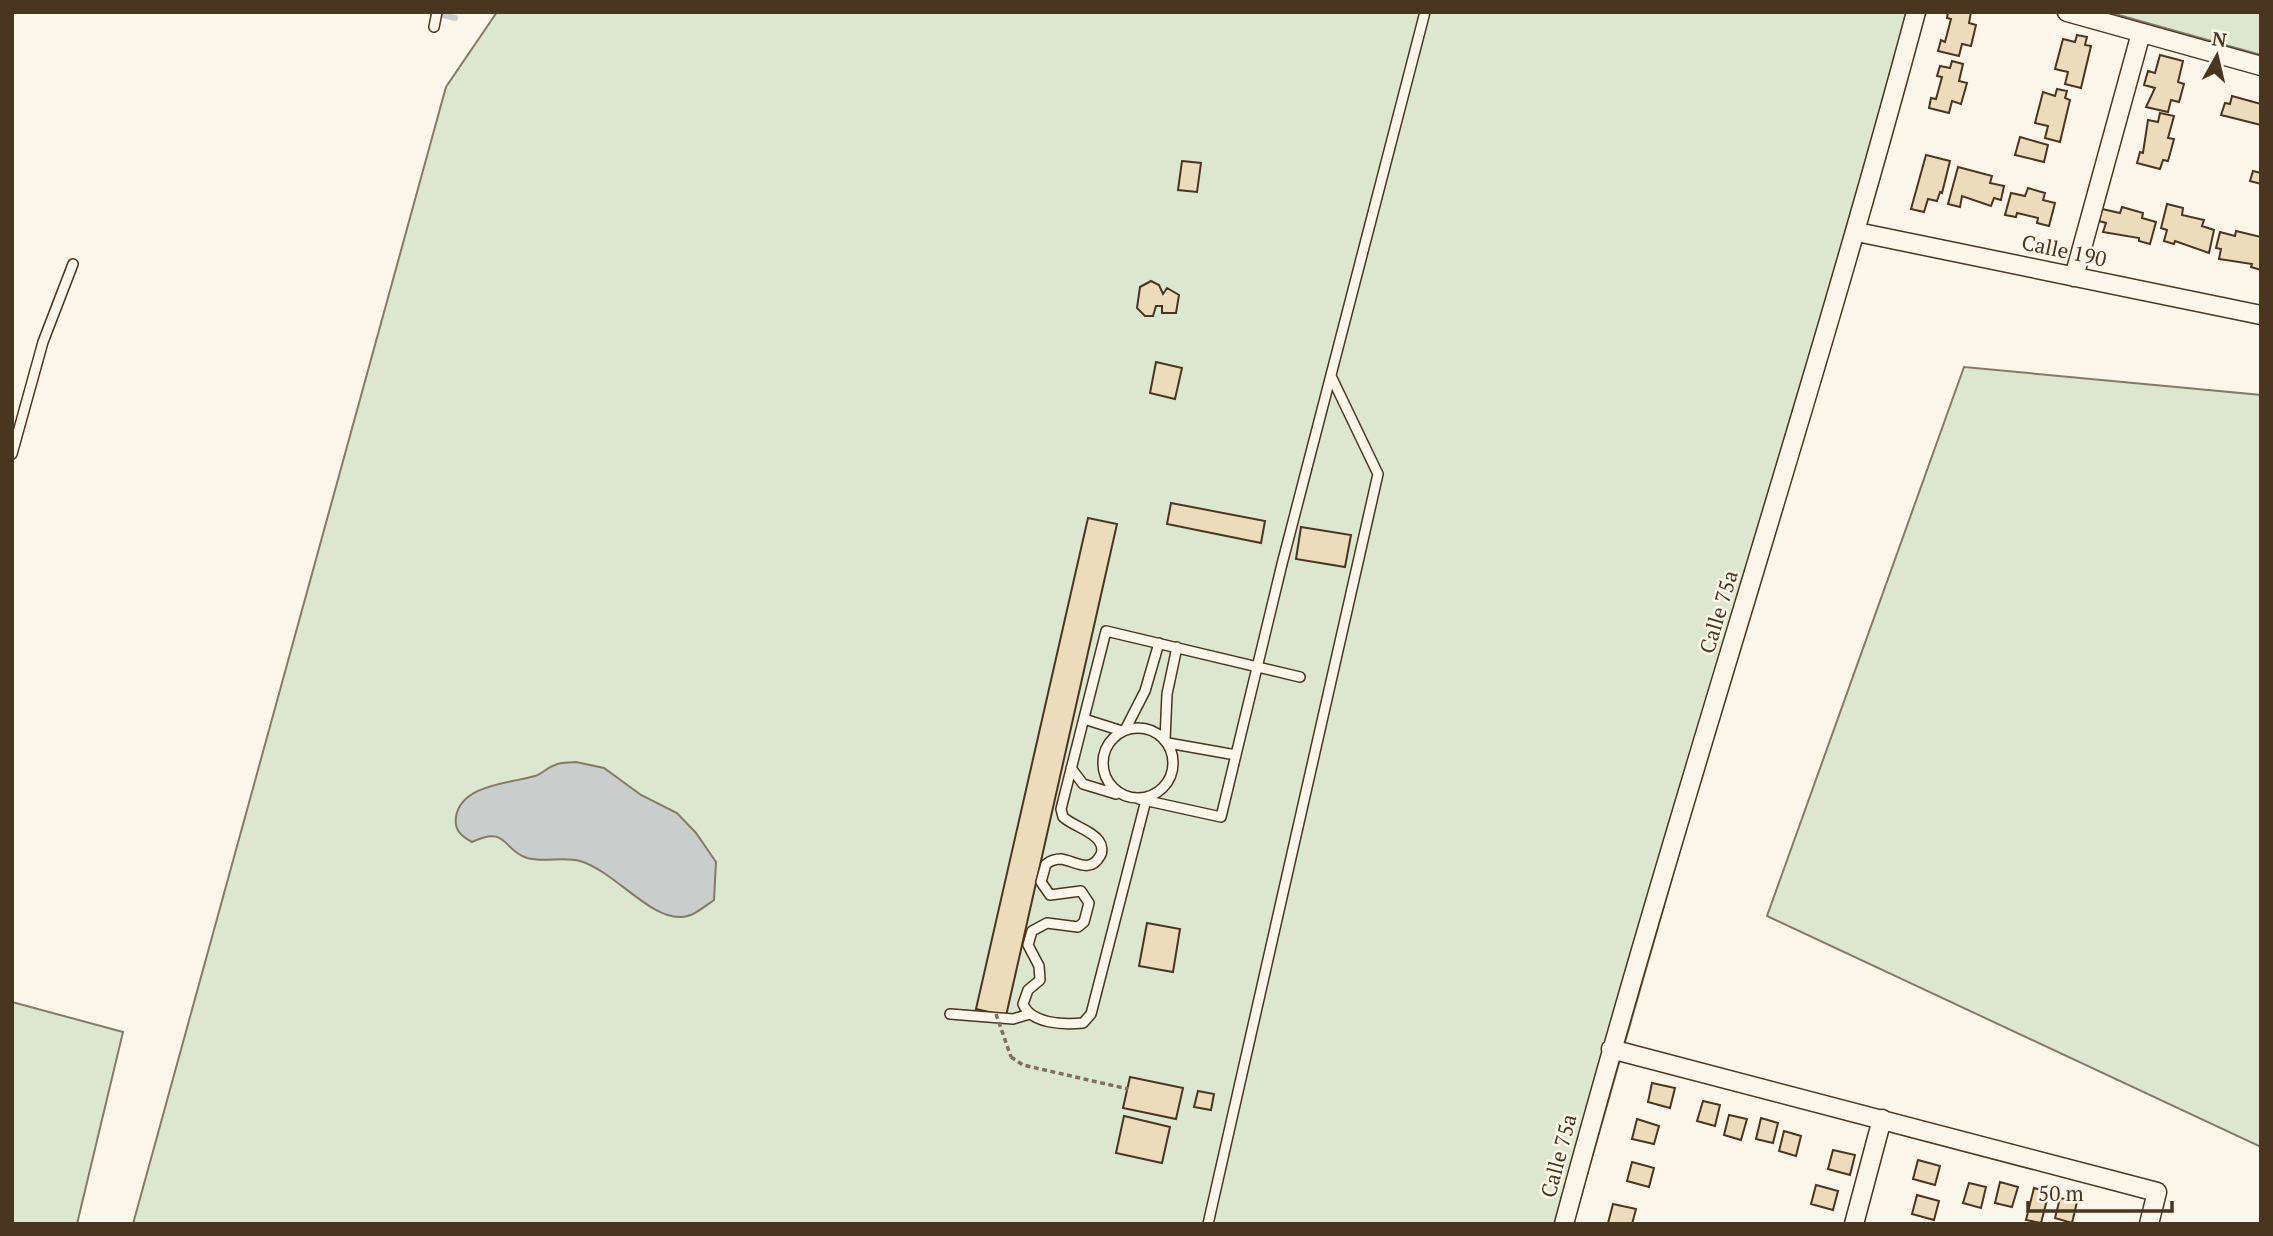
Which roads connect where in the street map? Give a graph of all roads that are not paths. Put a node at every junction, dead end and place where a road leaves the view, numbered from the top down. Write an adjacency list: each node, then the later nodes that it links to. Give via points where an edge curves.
1 (437, 12): 5 (lane)
2 (1425, 12): 12 (lane)
3 (1916, 12): 8 (street, Calle 75a)
4 (2067, 12): 6 (street)
5 (434, 27)
6 (2141, 33): 7 (street); 10 (street)
7 (2261, 66)
8 (1857, 232): 10 (street, Calle 190); 27 (street, Calle 75a)
9 (72, 264): 13 (lane, via 43,342)
10 (2074, 276): 11 (street, Calle 190)
11 (2261, 315)
12 (1331, 376): 16 (lane); 29 (lane, via 1378,474)
13 (12, 454)
14 (1159, 643): 15 (lane); 18 (lane, via 1106,631); 19 (lane, via 1145,691)
15 (1177, 647): 16 (lane); 20 (lane, via 1167,694)
16 (1258, 666): 17 (lane); 21 (lane)
17 (1300, 677)
18 (1084, 719): 19 (lane); 22 (lane)
19 (1124, 730): 20 (lane, via 1144,728); 23 (lane, via 1112,739 1102,761 1111,786)
20 (1166, 741): 21 (lane); 24 (lane, via 1173,770 1159,792)
21 (1236, 755): 24 (lane, via 1221,817)
22 (1071, 768): 23 (lane, via 1083,784); 26 (lane, via 1063,817 1093,836 1102,850 1099,858 1084,867 1060,859 1046,864 1041,882 1050,895 1081,891 1089,903 1078,927 1047,923 1032,931 1028,945 1040,980 1025,996 1023,1004)
23 (1124, 796): 24 (lane)
24 (1143, 799): 26 (lane, via 1091,1014 1083,1023 1072,1024)
25 (950, 1014): 26 (lane, via 1013,1019)
26 (1030, 1014)
27 (1611, 1049): 28 (street); 30 (street, Calle 75a)
28 (1882, 1119): 31 (street); 32 (street, via 2157,1192)
29 (1208, 1224)
30 (1564, 1224)
31 (1854, 1224)
32 (2149, 1224)

